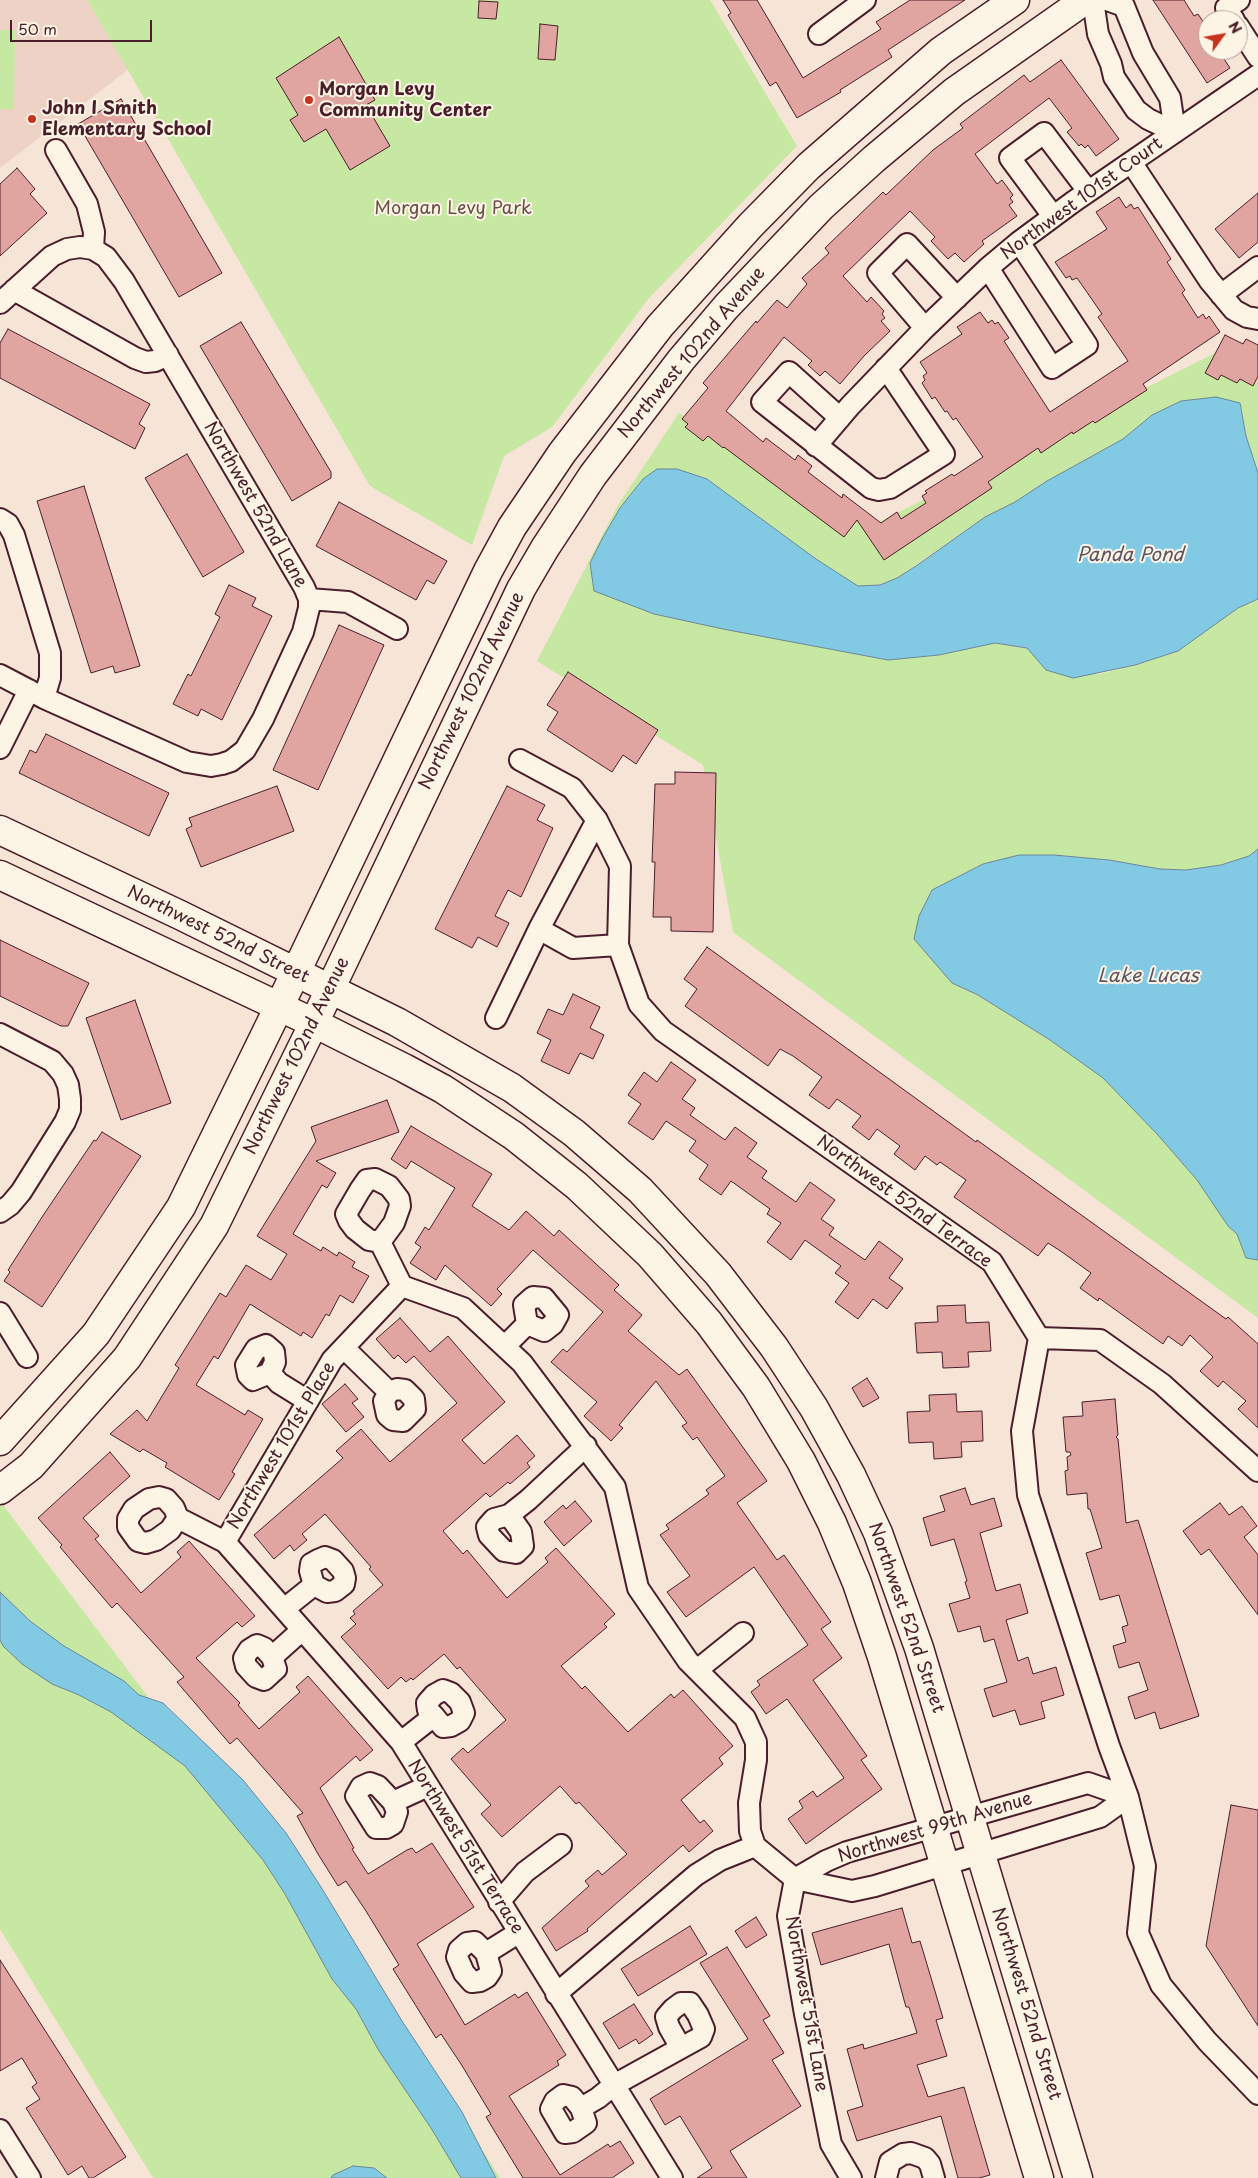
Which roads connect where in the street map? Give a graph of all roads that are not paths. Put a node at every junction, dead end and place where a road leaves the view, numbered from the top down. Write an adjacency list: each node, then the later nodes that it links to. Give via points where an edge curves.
1 (865, 0): 8 (street)
2 (1015, 0): 42 (street, via 941,51 809,166 660,326 589,415 512,527 488,571)
3 (1085, 0): 43 (street, Northwest 102nd Avenue, via 954,92 828,201 726,307 619,439 521,588)
4 (1092, 0): 12 (street, via 1098,34 1111,64 1135,88 1145,104 1147,116)
5 (1107, 0): 12 (street, via 1124,6 1142,53 1170,98)
6 (1239, 0): 7 (street)
7 (1227, 10)
8 (819, 34)
9 (1248, 42): 10 (street)
10 (1258, 57)
11 (1258, 76): 12 (street, Northwest 101st Court)
12 (1175, 132): 14 (street, Northwest 101st Court)
13 (56, 150): 18 (street, via 87,204 94,232)
14 (1132, 162): 15 (street, Northwest 101st Court); 21 (street, via 1199,267)
15 (1088, 191): 16 (street, Northwest 101st Court); 16 (street, via 1044,133 1010,158)
16 (1053, 216): 17 (street, Northwest 101st Court)
17 (1019, 242): 20 (street, Northwest 101st Court); 20 (street, via 1087,345 1052,368)
18 (92, 249): 22 (street, via 67,249 52,256); 26 (street, Northwest 52nd Lane, via 106,257 116,270)
19 (1258, 267): 21 (street)
20 (988, 268): 23 (street, Northwest 101st Court)
21 (1221, 295): 24 (street, via 1234,310)
22 (7, 296): 26 (street, via 135,358 146,362)
23 (957, 298): 25 (street, Northwest 101st Court); 25 (street, via 907,244 878,273)
24 (1258, 319)
25 (925, 328): 27 (street, Northwest 101st Court)
26 (168, 355): 31 (street, Northwest 52nd Lane, via 304,587)
27 (886, 368): 28 (street, Northwest 101st Court); 29 (street, via 944,454 897,484 879,490 863,483)
28 (840, 418): 29 (street, Northwest 101st Court); 29 (street, via 789,372 762,402)
29 (816, 446)
30 (0, 519): 34 (street, via 8,524 14,535 50,653 50,678)
31 (308, 599): 32 (street, Northwest 52nd Lane, via 348,602); 34 (street, via 303,632 263,719 245,750 231,761 199,766 187,762)
32 (397, 629)
33 (1, 679): 34 (street)
34 (36, 694): 35 (street)
35 (0, 748)
36 (520, 760): 37 (street, Northwest 52nd Terrace, via 572,788)
37 (597, 820): 40 (street); 41 (street, Northwest 52nd Terrace, via 620,866)
38 (0, 830): 42 (street, Northwest 52nd Street, via 180,915)
39 (0, 875): 44 (street, Northwest 52nd Street)
40 (539, 929): 41 (street, via 573,948); 45 (street)
41 (618, 945): 53 (street, Northwest 52nd Terrace, via 639,1004 663,1031 992,1262)
42 (295, 974): 43 (street, Northwest 52nd Street); 44 (street)
43 (330, 989): 46 (street, Northwest 102nd Avenue); 61 (street, Northwest 52nd Street, via 426,1037 512,1088 574,1133 640,1190 742,1304 796,1379)
44 (279, 1007): 46 (street, Northwest 52nd Street); 60 (street, via 181,1207 96,1334)
45 (496, 1018)
46 (314, 1023): 63 (street, Northwest 52nd Street, via 404,1068 481,1114 541,1157 616,1221 680,1287 719,1336 756,1387); 65 (street, Northwest 102nd Avenue, via 214,1226 132,1350 31,1466)
47 (0, 1034): 48 (street, via 52,1061 68,1085 70,1110 21,1192)
48 (0, 1212)
49 (380, 1242): 50 (street)
50 (402, 1286): 54 (street, via 463,1308); 55 (street, Northwest 101st Place)
51 (0, 1313): 56 (street)
52 (526, 1324): 54 (street)
53 (1039, 1338): 64 (street, via 1100,1340 1162,1384); 78 (street, via 1022,1431 1028,1495)
54 (505, 1346): 62 (street, via 522,1363)
55 (344, 1348): 58 (street); 59 (street, Northwest 101st Place, via 332,1360)
56 (27, 1357)
57 (270, 1373): 59 (street, via 279,1383)
58 (389, 1392)
59 (308, 1401): 68 (street, Northwest 101st Place)
60 (0, 1441)
61 (833, 1442): 63 (street); 80 (street, Northwest 52nd Street, via 864,1502 895,1577)
62 (586, 1446): 66 (street); 74 (street, via 615,1486 638,1588)
63 (801, 1460): 81 (street, Northwest 52nd Street, via 845,1552 870,1618)
64 (1258, 1471)
65 (0, 1490)
66 (509, 1515)
67 (178, 1518): 68 (street)
68 (225, 1542): 70 (street, Northwest 51st Terrace)
69 (314, 1585): 70 (street)
70 (284, 1609): 71 (street, Northwest 51st Terrace)
71 (302, 1630): 73 (street); 76 (street, Northwest 51st Terrace)
72 (743, 1633): 74 (street)
73 (272, 1657)
74 (697, 1670): 83 (street, via 744,1718 756,1742 749,1803 750,1832)
75 (434, 1716): 76 (street)
76 (401, 1742): 77 (street, Northwest 51st Terrace)
77 (428, 1786): 79 (street); 87 (street, Northwest 51st Terrace)
78 (1128, 1797): 80 (street, Northwest 99th Avenue, via 1088,1783); 84 (street, Northwest 99th Avenue, via 1100,1818); 93 (street, via 1145,1866 1138,1933 1161,1986 1207,2041)
79 (393, 1802)
80 (969, 1817): 81 (street, Northwest 99th Avenue); 84 (street, Northwest 52nd Street)
81 (934, 1829): 85 (street, Northwest 52nd Street); 86 (street, Northwest 99th Avenue, via 847,1852)
82 (561, 1845): 87 (street, via 525,1872)
83 (755, 1846): 86 (street); 90 (street, via 720,1860 696,1875)
84 (980, 1854): 85 (street, Northwest 99th Avenue); 102 (street, Northwest 52nd Street)
85 (945, 1865): 86 (street, Northwest 99th Avenue, via 852,1891); 101 (street, Northwest 52nd Street)
86 (794, 1880): 98 (street, Northwest 51st Lane, via 788,1916 805,2014 831,2144)
87 (499, 1902): 88 (street, Northwest 51st Terrace)
88 (518, 1933): 89 (street); 90 (street, Northwest 51st Terrace)
89 (486, 1953)
90 (556, 1994): 92 (street, Northwest 51st Terrace)
91 (681, 2048): 92 (street)
92 (614, 2085): 94 (street); 97 (street, Northwest 51st Terrace)
93 (1258, 2094)
94 (581, 2108)
95 (0, 2130): 96 (street)
96 (30, 2178)
97 (672, 2178)
98 (852, 2178)
99 (886, 2178): 100 (street, via 890,2162 911,2153 925,2158)
100 (934, 2178)
101 (1040, 2178)
102 (1078, 2178)

